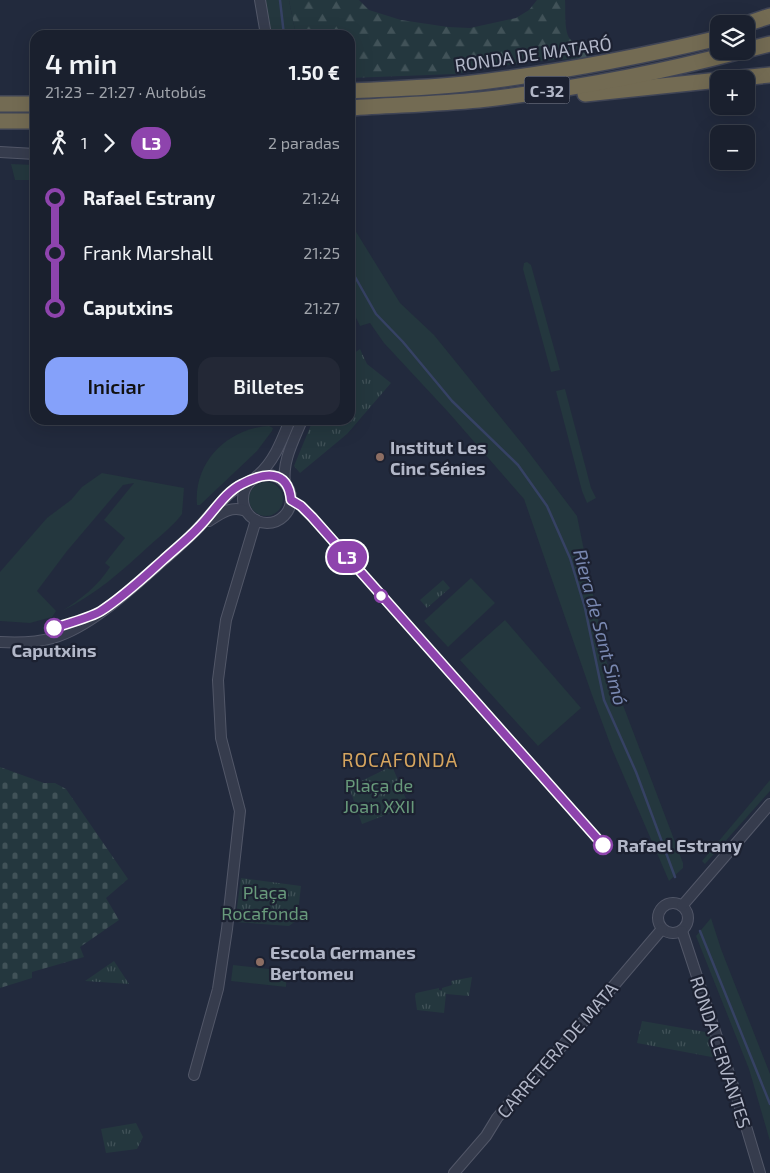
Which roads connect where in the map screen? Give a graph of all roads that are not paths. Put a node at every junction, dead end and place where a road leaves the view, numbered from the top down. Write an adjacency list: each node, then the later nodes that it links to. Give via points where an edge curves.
1 (260, 0): 5 (street)
2 (770, 16): 3 (highway)
3 (755, 21)
4 (770, 26): 6 (highway)
5 (265, 30)
6 (755, 30)
7 (710, 35): 11 (highway)
8 (710, 40): 11 (highway, RONDA DE MATARÓ / C-32)
9 (770, 44): 10 (highway)
10 (755, 48)
11 (671, 49): 16 (highway, RONDA DE MATARÓ / C-32, via 540,74 462,84)
12 (710, 59): 17 (highway, RONDA DE MATARÓ / C-32, via 602,82)
13 (770, 75): 14 (highway)
14 (755, 76)
15 (710, 81): 17 (highway, via 514,100)
16 (355, 91)
17 (478, 100): 20 (highway, RONDA DE MATARÓ / C-32)
18 (0, 104): 19 (highway)
19 (30, 104)
20 (355, 108)
21 (0, 121): 22 (highway)
22 (30, 121)
23 (0, 152): 24 (street)
24 (30, 154)
25 (288, 425): 27 (street, via 269,464)
26 (300, 425): 28 (street, via 285,463)
27 (253, 479): 28 (street, via 262,475 274,476); 29 (street, via 245,488); 31 (street, via 233,490)
28 (285, 483): 30 (street, via 291,500 284,516 268,523)
29 (246, 510): 30 (street); 31 (street, via 233,508)
30 (256, 520): 37 (street, via 226,620 218,680 222,738 240,811 218,988)
31 (200, 526): 32 (street, via 140,581 77,628 34,642)
32 (0, 642)
33 (770, 804): 34 (street)
34 (682, 906): 35 (street, via 670,903 661,909 658,920); 36 (street, via 688,913 688,920)
35 (662, 929): 36 (street, via 671,933); 38 (street, CARRETERA DE MATA, via 512,1100)
36 (682, 931): 39 (street, RONDA CERVANTES)
37 (194, 1076)
38 (454, 1173)
39 (760, 1173)

